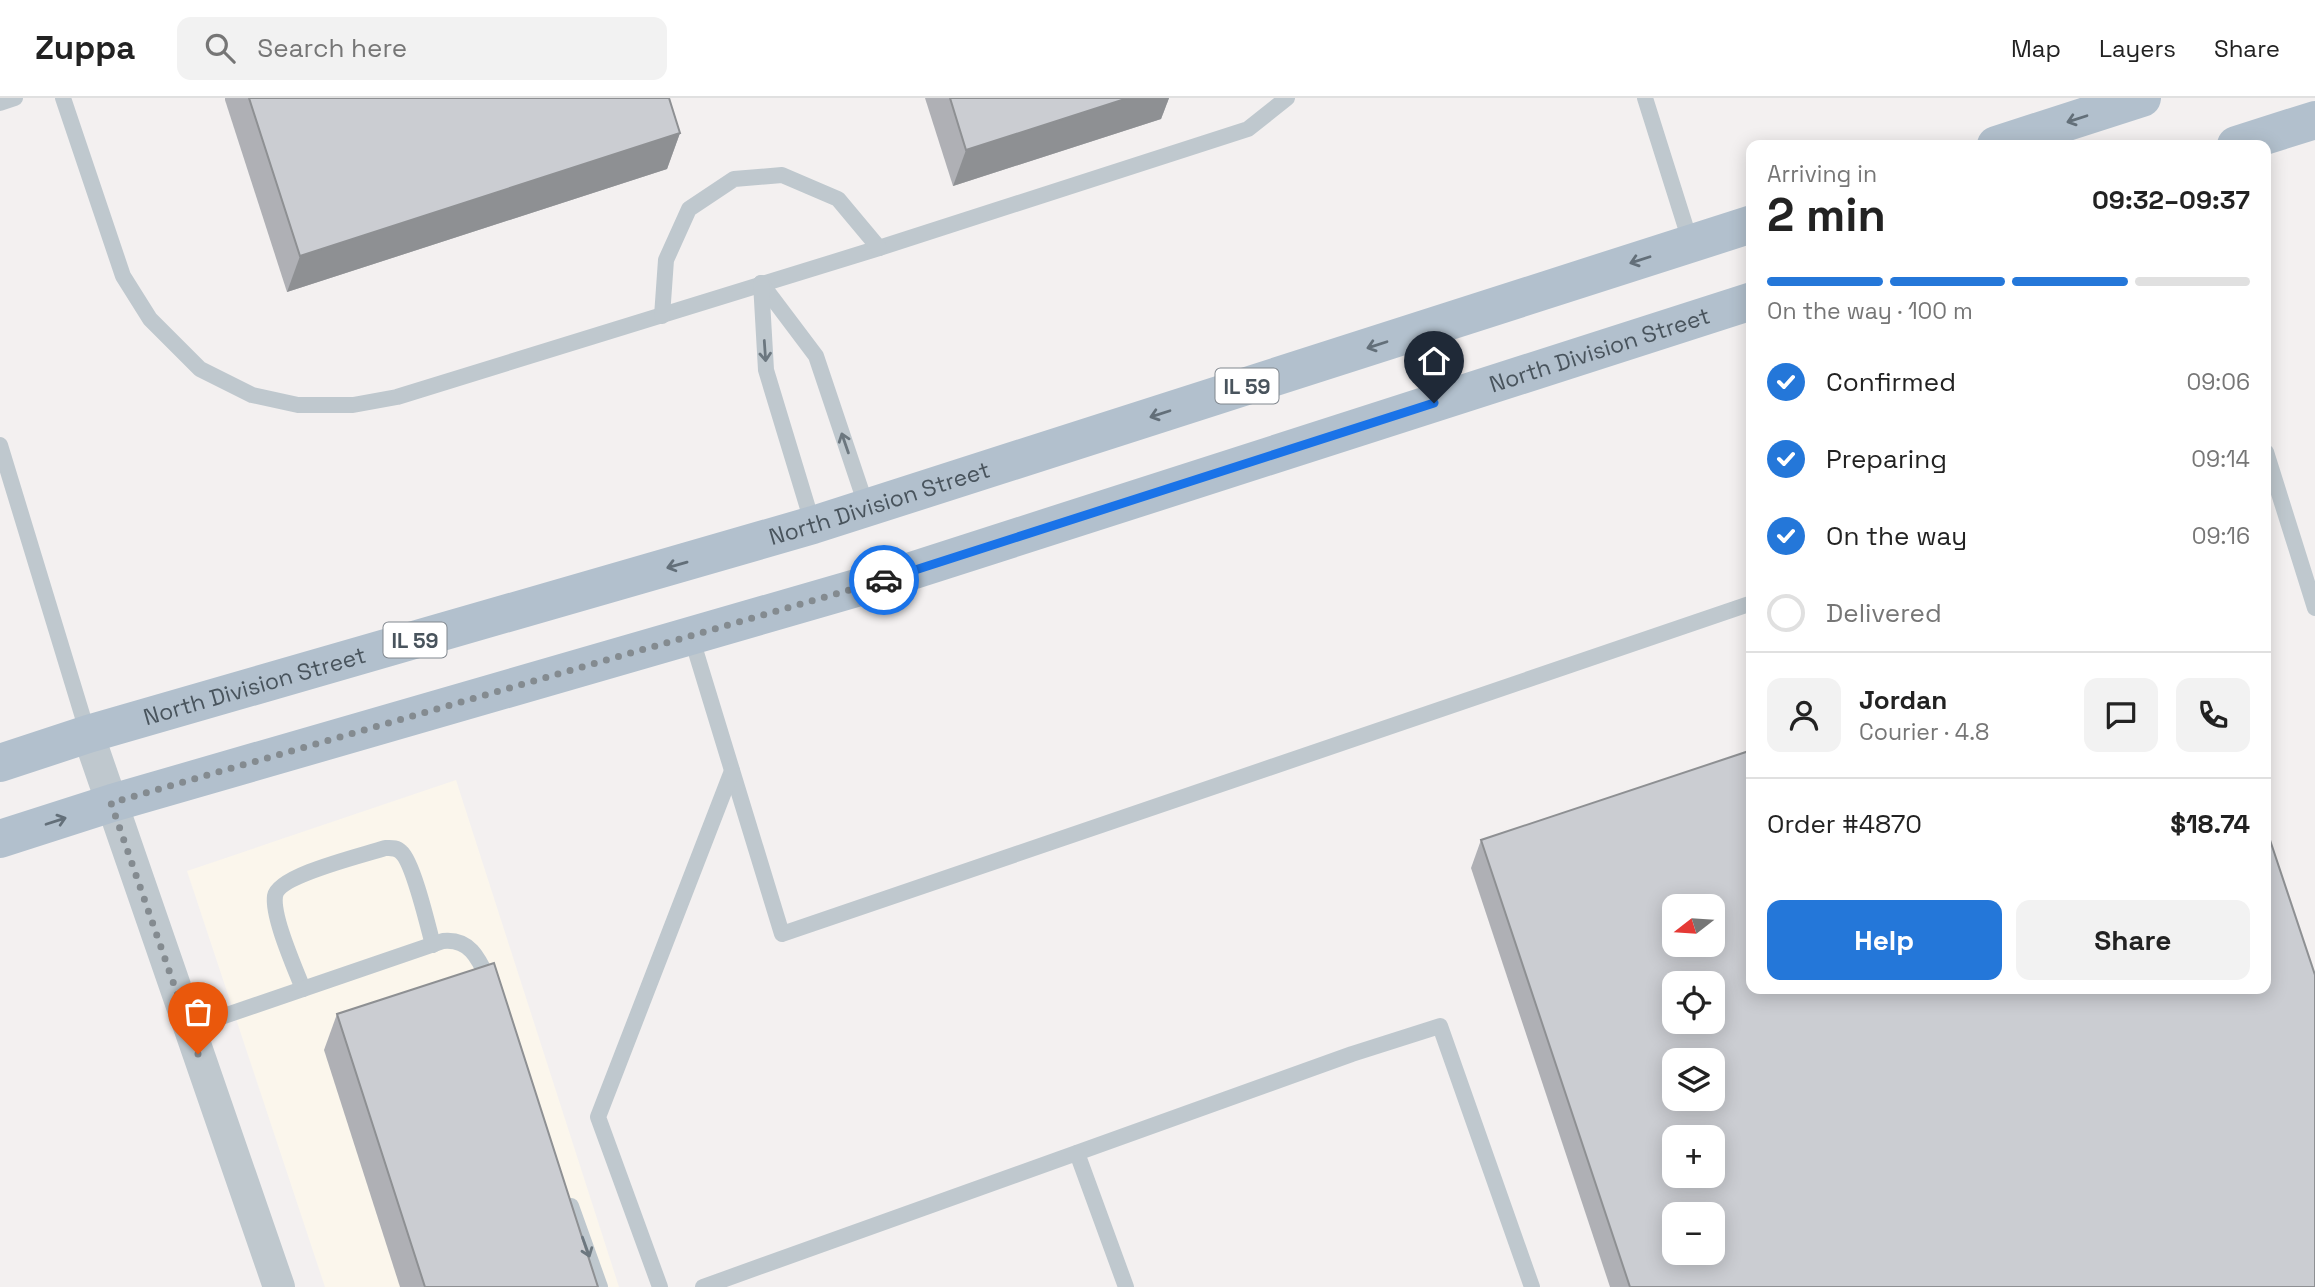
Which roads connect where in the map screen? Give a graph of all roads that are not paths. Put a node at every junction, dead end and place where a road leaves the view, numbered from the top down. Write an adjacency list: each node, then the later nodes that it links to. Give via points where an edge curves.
1 (15, 98): 6 (lane)
2 (63, 98): 15 (lane, via 122,276 149,320 200,369 252,395 298,405 353,405 397,397)
3 (1287, 98): 12 (lane, via 1248,129)
4 (1645, 98): 11 (lane)
5 (2142, 98): 8 (main road, one-way to 8)
6 (0, 103)
7 (2315, 120): 9 (main road)
8 (2012, 140)
9 (2252, 140)
10 (1746, 226): 11 (main road, North Division Street / IL 59)
11 (1691, 244): 18 (main road, North Division Street / IL 59, one-way to 18)
12 (878, 248): 13 (lane); 15 (lane, via 838,199 782,175 734,179 689,209 666,260)
13 (761, 283): 15 (lane); 18 (lane, one-way to 13, via 816,356); 19 (lane, one-way to 19, via 766,370)
14 (1746, 302): 22 (main road, North Division Street, via 890,578)
15 (662, 316)
16 (0, 445): 23 (lane)
17 (2271, 468): 21 (lane)
18 (867, 508): 19 (main road, North Division Street / IL 59)
19 (813, 525): 23 (main road, North Division Street / IL 59, one-way to 23)
20 (1746, 605): 25 (lane, via 782,934)
21 (2315, 608)
22 (691, 636): 25 (lane); 26 (main road, North Division Street)
23 (88, 734): 24 (main road, North Division Street / IL 59); 26 (street)
24 (0, 762)
25 (732, 771): 36 (lane, via 598,1117)
26 (111, 803): 27 (main road, North Division Street, one-way to 26); 31 (street)
27 (0, 839)
28 (433, 945): 29 (lane); 29 (lane, via 411,872 403,853 396,849 385,848 295,877 275,894 276,910); 30 (lane, via 456,940 467,946 481,963)
29 (303, 989): 31 (lane)
30 (497, 998)
31 (188, 1028): 34 (street)
32 (1077, 1153): 37 (lane); 38 (lane); 39 (lane, via 1440,1026)
33 (566, 1192): 35 (lane, one-way to 35)
34 (279, 1287)
35 (600, 1287)
36 (660, 1287)
37 (703, 1287)
38 (1126, 1287)
39 (1532, 1287)

